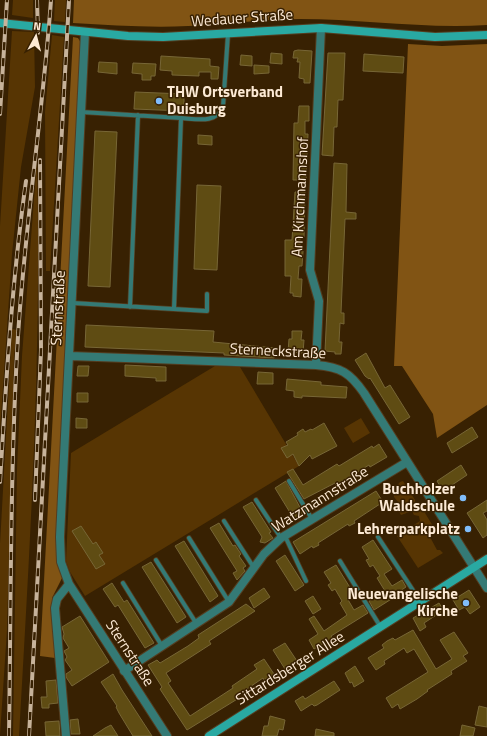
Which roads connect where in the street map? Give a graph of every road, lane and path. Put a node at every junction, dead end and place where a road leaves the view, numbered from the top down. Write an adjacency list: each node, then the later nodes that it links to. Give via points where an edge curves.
1 (0, 23): 3 (street, Wedauer Straße)
2 (321, 28): 4 (street, Wedauer Straße); 5 (street, Wedauer Straße, via 435,37); 14 (street, Am Kirchmannshof, via 310,270 319,301)
3 (85, 32): 4 (street, Wedauer Straße, via 163,37); 6 (street, Sternstraße)
4 (228, 34): 8 (lane, via 223,107 220,113 215,118 207,120)
5 (487, 35)
6 (81, 112): 7 (lane); 10 (street, Sternstraße)
7 (138, 115): 8 (lane); 11 (lane)
8 (181, 118): 12 (lane)
9 (207, 294): 12 (lane, via 207,311)
10 (73, 303): 11 (lane); 13 (street, Sternstraße)
11 (130, 308): 12 (lane)
12 (174, 309)
13 (70, 356): 14 (street, Sterneckstraße); 30 (street, Sternstraße, via 60,537 61,562)
14 (316, 366): 15 (street, Sterneckstraße, via 340,369 354,378)
15 (407, 462): 18 (street, Watzmannstraße); 27 (street, Sterneckstraße)
16 (289, 481): 18 (lane)
17 (256, 500): 20 (lane)
18 (312, 519): 20 (street, Watzmannstraße)
19 (224, 521): 26 (lane)
20 (283, 537): 26 (street, Watzmannstraße, via 264,554); 28 (lane)
21 (378, 537): 32 (lane)
22 (189, 538): 33 (lane)
23 (487, 559): 27 (street, Sittardsberger Allee)
24 (156, 560): 34 (lane)
25 (340, 560): 35 (lane)
26 (254, 568): 33 (street, Watzmannstraße)
27 (473, 568): 31 (street, Sterneckstraße); 32 (street, Sittardsberger Allee)
28 (306, 581)
29 (123, 583): 36 (lane)
30 (69, 584): 37 (street, Sternstraße); 38 (street, via 55,608)
31 (487, 588)
32 (420, 601): 35 (street, Sittardsberger Allee)
33 (229, 602): 34 (street, Watzmannstraße)
34 (196, 624): 36 (street, Watzmannstraße)
35 (380, 626): 40 (street, Sittardsberger Allee)
36 (162, 646): 37 (street, Watzmannstraße)
37 (124, 671): 39 (street, Sternstraße)
38 (66, 736)
39 (167, 736)
40 (208, 736)

